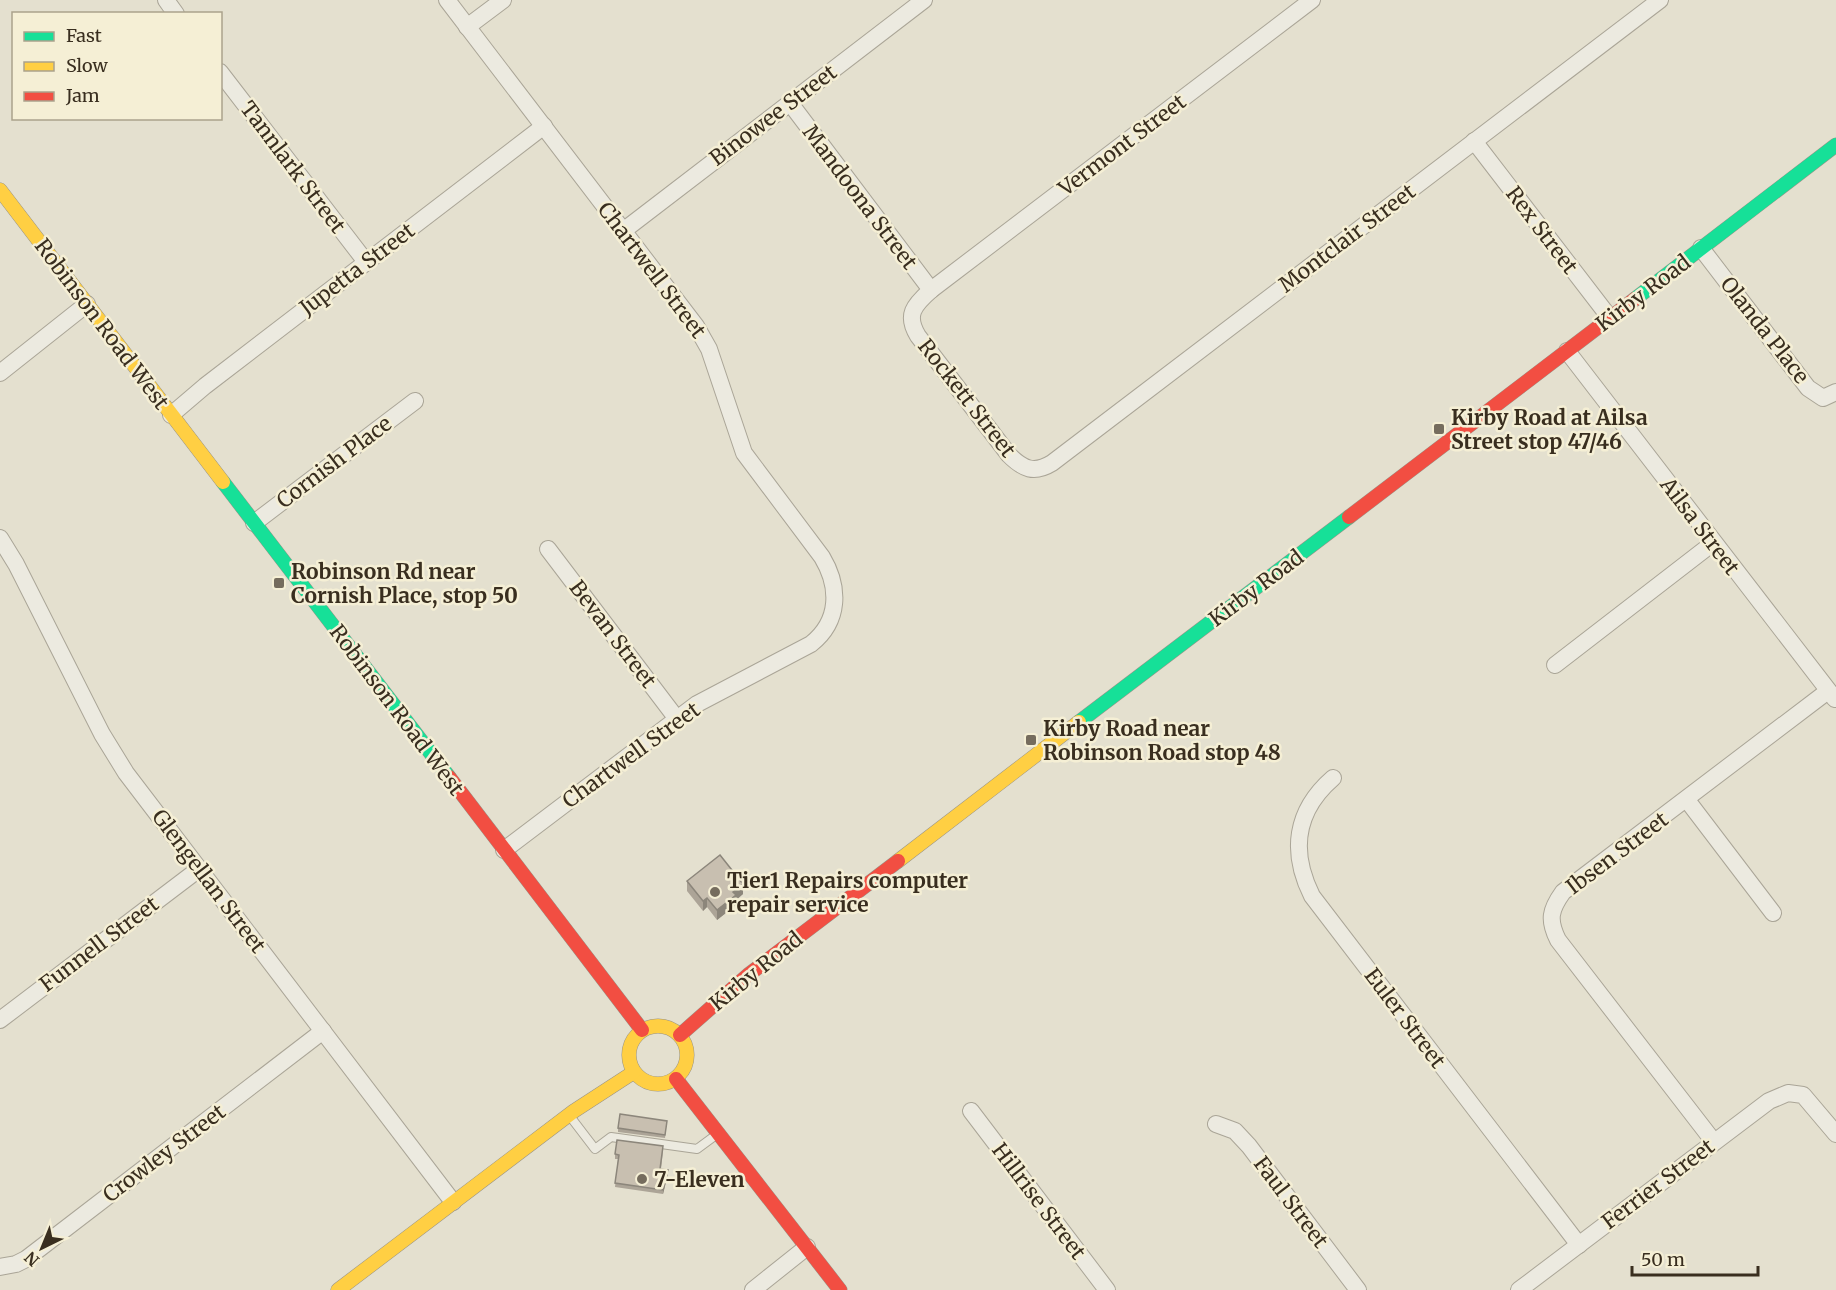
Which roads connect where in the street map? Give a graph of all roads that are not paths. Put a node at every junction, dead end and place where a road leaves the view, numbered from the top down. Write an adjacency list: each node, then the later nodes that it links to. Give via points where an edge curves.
1 (447, 0): 6 (street, Chartwell Street)
2 (502, 0): 6 (street)
3 (924, 0): 8 (street, Binowee Street)
4 (1312, 0): 16 (street, Vermont Street)
5 (1659, 0): 10 (street, Montclair Street)
6 (467, 27): 9 (street, Chartwell Street)
7 (222, 75): 15 (street, Tannlark Street)
8 (790, 103): 13 (street, Binowee Street); 16 (street, Mandoona Street)
9 (544, 126): 13 (street, Chartwell Street); 15 (street, Jupetta Street)
10 (1474, 141): 18 (street, Rex Street); 24 (street, Montclair Street, via 1052,463)
11 (1836, 145): 14 (street, Kirby Road)
12 (0, 190): 17 (street, Robinson Road West)
13 (623, 231): 31 (street, Chartwell Street, via 704,338 744,453 822,557 836,592 824,632 811,644 697,704)
14 (1701, 248): 18 (street, Kirby Road); 21 (street, Olanda Place, via 1808,387 1823,398)
15 (366, 262): 23 (street, Jupetta Street)
16 (931, 290): 24 (street, Rockett Street, via 912,311 914,328 1009,455 1018,465)
17 (87, 304): 20 (street); 23 (street, Robinson Road West)
18 (1610, 318): 19 (street, Kirby Road)
19 (1567, 351): 27 (street, Ailsa Street); 40 (street, Kirby Road, via 748,975)
20 (0, 373)
21 (1836, 392)
22 (415, 400): 25 (street, Cornish Place)
23 (171, 415): 25 (street, Robinson Road West)
24 (1032, 470)
25 (254, 523): 34 (street, Robinson Road West)
26 (0, 538): 35 (street, Glengellan Street, via 114,756)
27 (1713, 543): 29 (street); 30 (street, Ailsa Street)
28 (548, 549): 31 (street, Bevan Street)
29 (1554, 664)
30 (1832, 695): 33 (street, Ibsen Street)
31 (677, 719): 34 (street, Chartwell Street)
32 (1333, 778): 50 (street, Euler Street, via 1307,806 1297,853 1300,873 1312,896)
33 (1687, 800): 36 (street); 48 (street, Ibsen Street, via 1563,892 1551,908 1550,924 1558,940)
34 (504, 850): 38 (street, Robinson Road West)
35 (199, 868): 37 (street, Funnell Street); 39 (street, Glengellan Street)
36 (1773, 913)
37 (0, 1020)
38 (642, 1030): 40 (street, via 659,1025); 41 (street, via 631,1042 629,1052)
39 (323, 1031): 49 (street, Glengellan Street); 52 (street, Crowley Street, via 26,1259)
40 (680, 1035): 42 (street, via 686,1043 687,1063)
41 (634, 1072): 42 (street, via 654,1084); 44 (street)
42 (676, 1079): 46 (street)
43 (971, 1111): 56 (street, Hillrise Street)
44 (569, 1115): 46 (lane, via 595,1149 611,1137 697,1149); 49 (street)
45 (1216, 1124): 57 (street, Faul Street, via 1235,1131 1249,1146)
46 (719, 1132): 51 (street)
47 (1836, 1134): 48 (street, Ferrier Street, via 1803,1095 1788,1093 1769,1101)
48 (1714, 1142): 50 (street, Ferrier Street)
49 (453, 1202): 53 (street)
50 (1579, 1245): 58 (street, Ferrier Street)
51 (807, 1247): 54 (street); 55 (street)
52 (0, 1267)
53 (338, 1290)
54 (753, 1290)
55 (840, 1290)
56 (1107, 1290)
57 (1358, 1290)
58 (1520, 1290)

